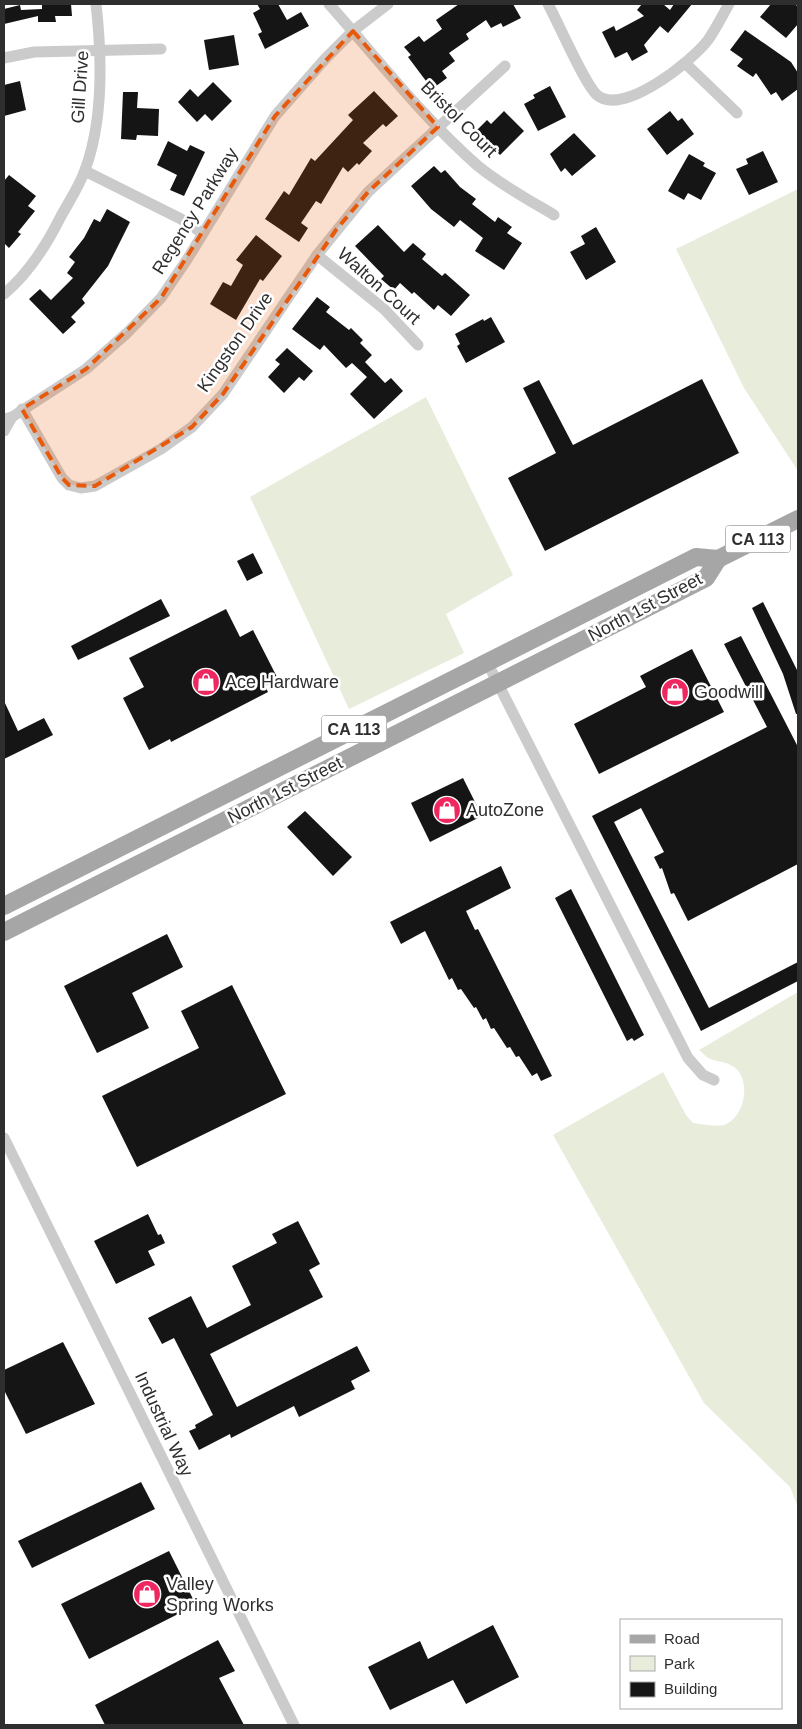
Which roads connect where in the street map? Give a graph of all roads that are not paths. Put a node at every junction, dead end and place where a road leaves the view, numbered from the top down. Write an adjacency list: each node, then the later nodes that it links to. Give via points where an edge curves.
1 (96, 4): 8 (street, Gill Drive)
2 (329, 4): 6 (street, Bristol Court)
3 (388, 4): 6 (street, Regency Parkway)
4 (548, 4): 10 (street, via 592,88 604,99 616,101 633,95)
5 (729, 4): 10 (street, via 707,41)
6 (353, 31): 13 (street, Bristol Court); 16 (street, Regency Parkway, via 275,116)
7 (161, 49): 8 (street)
8 (102, 52): 9 (street, via 34,52); 14 (street, Gill Drive, via 93,143)
9 (4, 58)
10 (685, 63): 12 (street)
11 (504, 66): 13 (street, Kingston Drive)
12 (737, 112)
13 (438, 127): 15 (street, Bristol Court, via 479,166); 17 (street, Kingston Drive, via 368,192)
14 (85, 171): 16 (street, via 183,220); 18 (street, Gill Drive, via 46,245)
15 (554, 215)
16 (202, 233): 20 (street, Regency Parkway, via 160,298 127,333 86,369)
17 (317, 255): 19 (street, Walton Court, via 384,309); 20 (street, Kingston Drive, via 211,407 192,427 104,482 81,488 69,485)
18 (4, 294)
19 (418, 345)
20 (22, 409): 21 (street, Regency Parkway)
21 (8, 418): 22 (street, Regency Parkway)
22 (4, 431)
23 (798, 519): 24 (main road, North 1st Street / CA 113)
24 (718, 559): 25 (main road, North 1st Street / CA 113, via 696,557); 26 (main road, North 1st Street / CA 113, via 706,578)
25 (488, 662): 26 (street); 27 (main road, North 1st Street / CA 113)
26 (498, 683): 28 (main road, North 1st Street / CA 113); 29 (street, via 688,1058 703,1075)
27 (4, 906)
28 (4, 932)
29 (714, 1080)
30 (4, 1138): 31 (street, Industrial Way)
31 (294, 1725)

